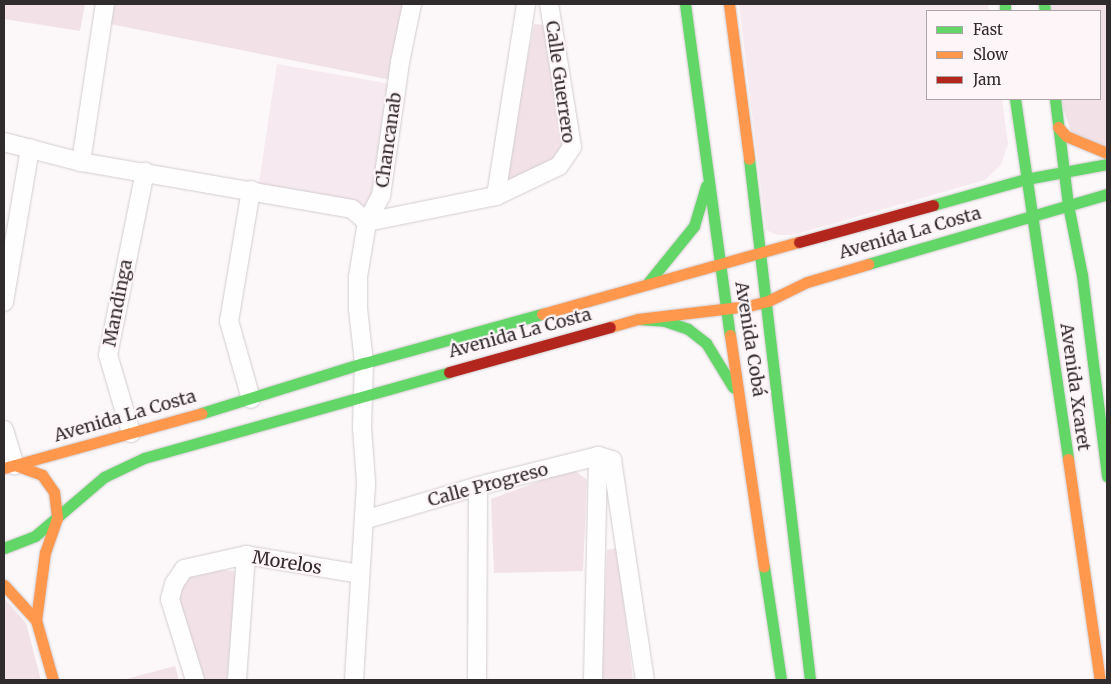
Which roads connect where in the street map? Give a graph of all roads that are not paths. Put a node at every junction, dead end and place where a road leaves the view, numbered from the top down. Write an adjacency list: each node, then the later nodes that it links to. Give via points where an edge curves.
1 (105, 4): 14 (street)
2 (412, 4): 25 (street, Chancanab, via 400,62 381,196)
3 (526, 4): 22 (street)
4 (549, 4): 22 (street, Calle Guerrero, via 572,148 559,166)
5 (686, 4): 18 (main road, Avenida Cobá)
6 (720, 4): 7 (main road)
7 (729, 8): 26 (main road, Avenida Cobá)
8 (1015, 100): 19 (main road, Avenida Xcaret)
9 (1055, 100): 10 (main road, Avenida Xcaret)
10 (1058, 127): 13 (main road, via 1066,136); 16 (main road, Avenida Xcaret)
11 (4, 142): 12 (street)
12 (30, 148): 14 (street); 31 (street)
13 (1107, 153)
14 (80, 162): 17 (street)
15 (1107, 164): 16 (main road, Avenida La Costa)
16 (1063, 170): 19 (main road, Avenida La Costa); 23 (main road, Avenida Xcaret)
17 (145, 172): 20 (street); 39 (street, Mandinga, via 108,355)
18 (709, 178): 27 (main road, Avenida Cobá); 28 (main road, via 694,226)
19 (1026, 179): 24 (main road, Avenida Xcaret); 26 (main road, Avenida La Costa)
20 (251, 190): 25 (street, via 352,209); 36 (street, via 229,321)
21 (1107, 194): 23 (main road, Avenida La Costa)
22 (496, 196): 25 (street, Calle Guerrero)
23 (1068, 204): 24 (main road, Avenida La Costa); 42 (main road, Avenida Xcaret, via 1082,275)
24 (1031, 216): 30 (main road, Avenida La Costa, via 807,282); 55 (main road, Avenida Xcaret)
25 (367, 222): 34 (street, Chancanab, via 358,277)
26 (762, 252): 27 (main road, Avenida La Costa); 30 (main road, Avenida Cobá)
27 (720, 264): 28 (main road, Avenida La Costa); 32 (main road, Avenida Cobá)
28 (646, 284): 29 (main road, Avenida La Costa)
29 (623, 291): 33 (main road); 34 (main road, Avenida La Costa)
30 (768, 301): 32 (main road, Avenida La Costa); 51 (main road, Avenida Cobá)
31 (4, 302)
32 (728, 307): 33 (main road, Avenida La Costa); 37 (main road, Avenida Cobá)
33 (632, 314): 35 (main road, Avenida La Costa); 37 (main road, via 688,329 706,343)
34 (364, 362): 35 (street, Chancanab); 36 (main road, Avenida La Costa)
35 (362, 395): 45 (main road, Avenida La Costa, via 144,458 104,477); 46 (street, via 366,482)
36 (251, 399): 39 (main road, Avenida La Costa)
37 (741, 403): 44 (main road, Avenida Cobá)
38 (4, 430): 41 (street)
39 (131, 432): 41 (main road, Avenida La Costa)
40 (605, 458): 43 (street, Calle Progreso); 61 (street); 62 (street)
41 (10, 466): 45 (main road, via 42,475 54,492)
42 (1107, 476)
43 (478, 486): 46 (street, Calle Progreso); 60 (street)
44 (755, 498): 47 (main road); 63 (main road, Avenida Cobá)
45 (56, 518): 48 (main road, Avenida La Costa, via 35,536); 54 (main road, via 46,552)
46 (364, 520): 52 (street)
47 (769, 523)
48 (4, 548)
49 (784, 548): 51 (main road)
50 (246, 556): 52 (street, Morelos); 57 (street, Morelos, via 184,569 174,584 170,599); 58 (street)
51 (798, 573): 64 (main road, Avenida Cobá)
52 (359, 574): 59 (street)
53 (4, 585): 54 (main road)
54 (36, 620): 56 (main road)
55 (1097, 655): 65 (main road, Avenida Xcaret); 66 (main road)
56 (54, 680)
57 (195, 680)
58 (238, 680)
59 (354, 680)
60 (477, 680)
61 (593, 680)
62 (645, 680)
63 (781, 680)
64 (810, 680)
65 (1100, 680)
66 (1107, 680)

